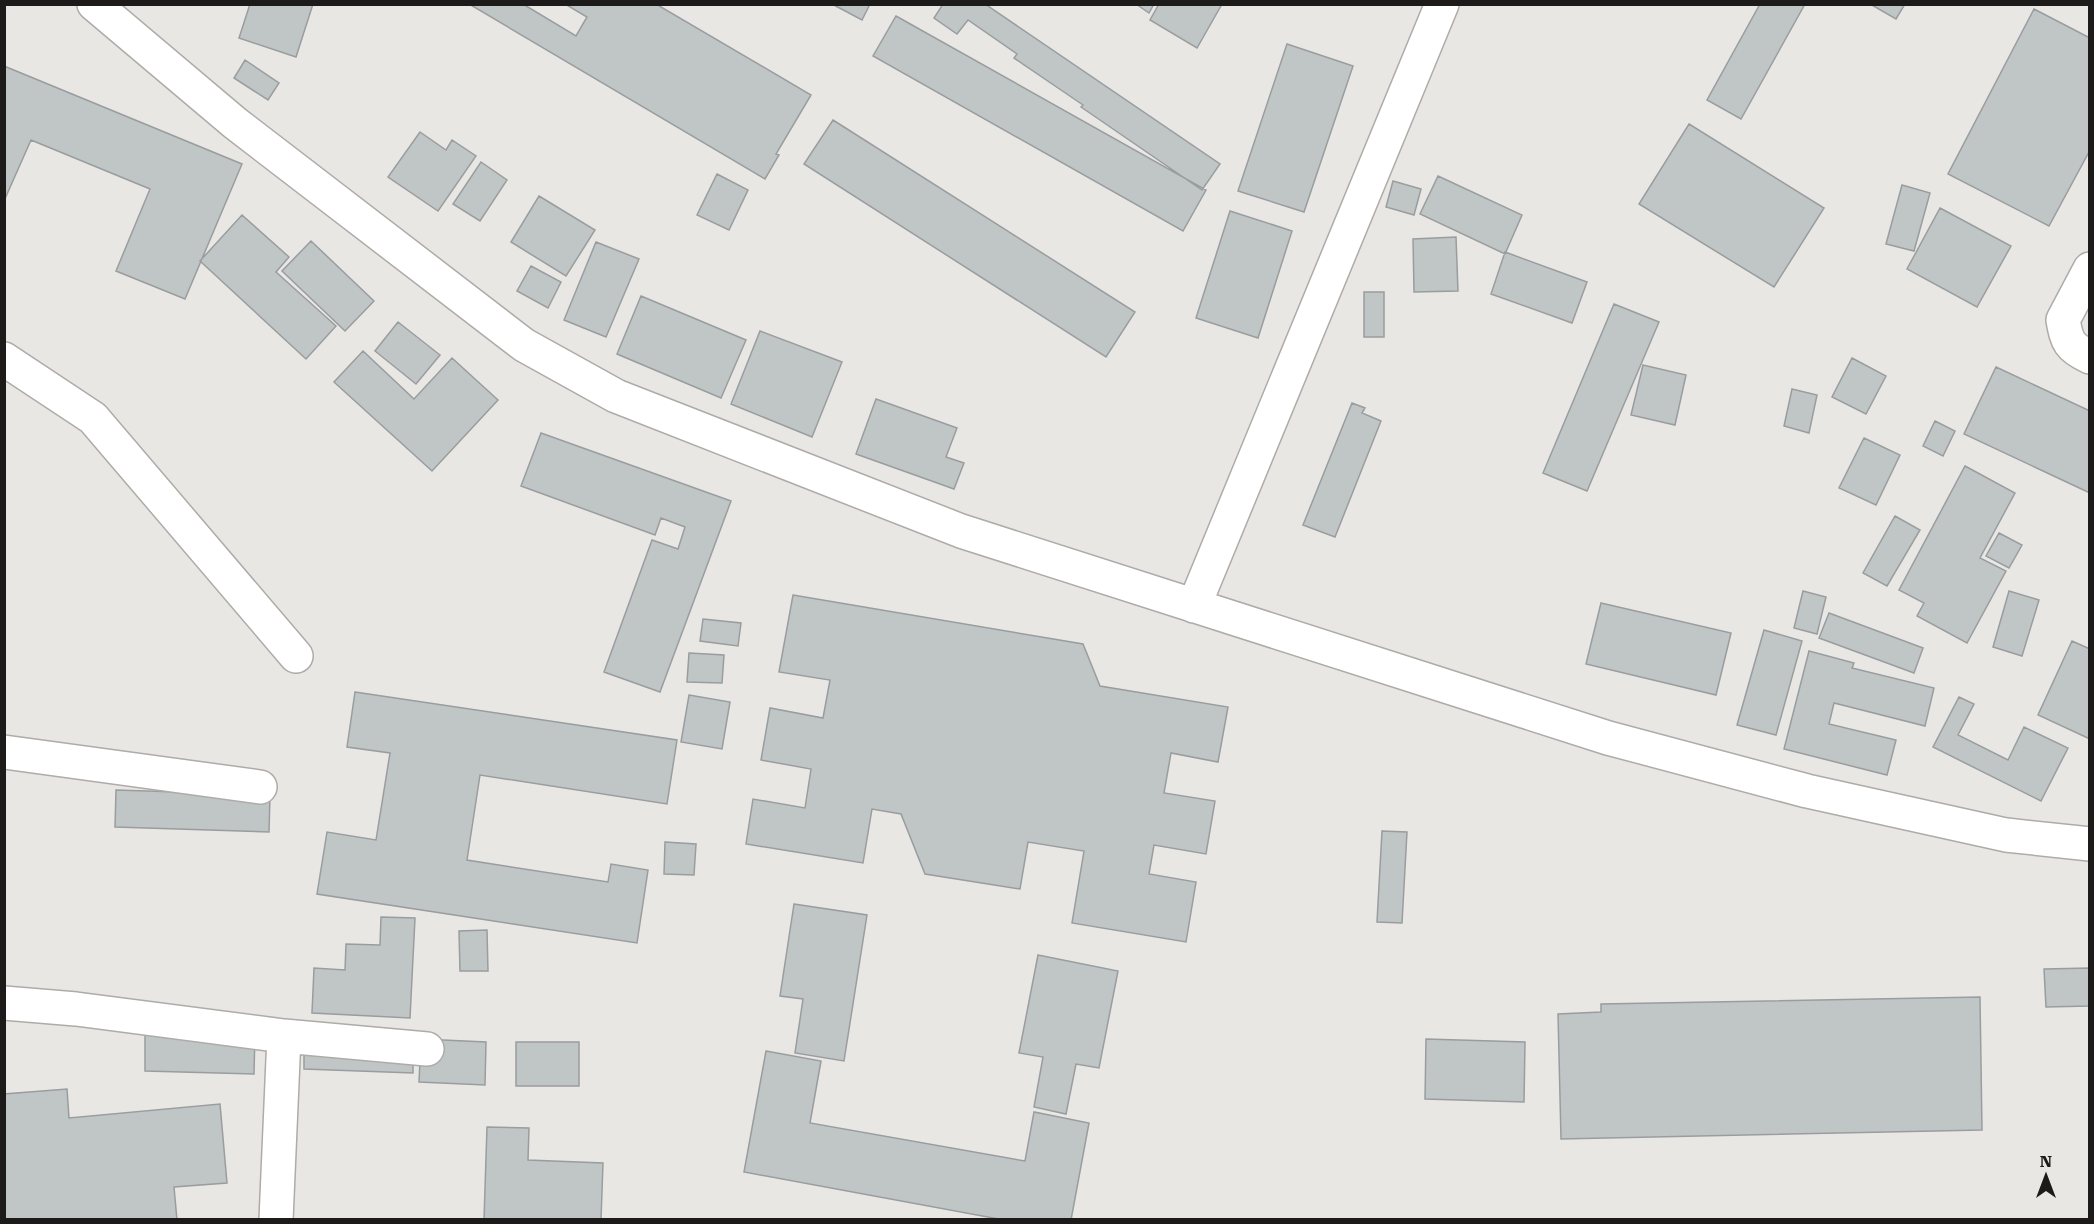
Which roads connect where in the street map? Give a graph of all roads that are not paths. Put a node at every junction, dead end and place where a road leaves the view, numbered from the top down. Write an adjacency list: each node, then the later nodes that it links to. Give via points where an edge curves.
1 (94, 4): 6 (street, via 235,123 524,345 616,396 961,531)
2 (1442, 4): 6 (street)
3 (2090, 269): 4 (street, via 2063,320 2074,349)
4 (2090, 357)
5 (4, 359): 7 (street, via 93,418)
6 (1194, 606): 10 (street, via 1608,738 1807,791 2006,835)
7 (296, 657)
8 (4, 752): 9 (street)
9 (260, 787)
10 (2090, 844)
11 (4, 1003): 12 (street)
12 (284, 1036): 13 (street); 14 (street)
13 (427, 1049)
14 (276, 1220)

